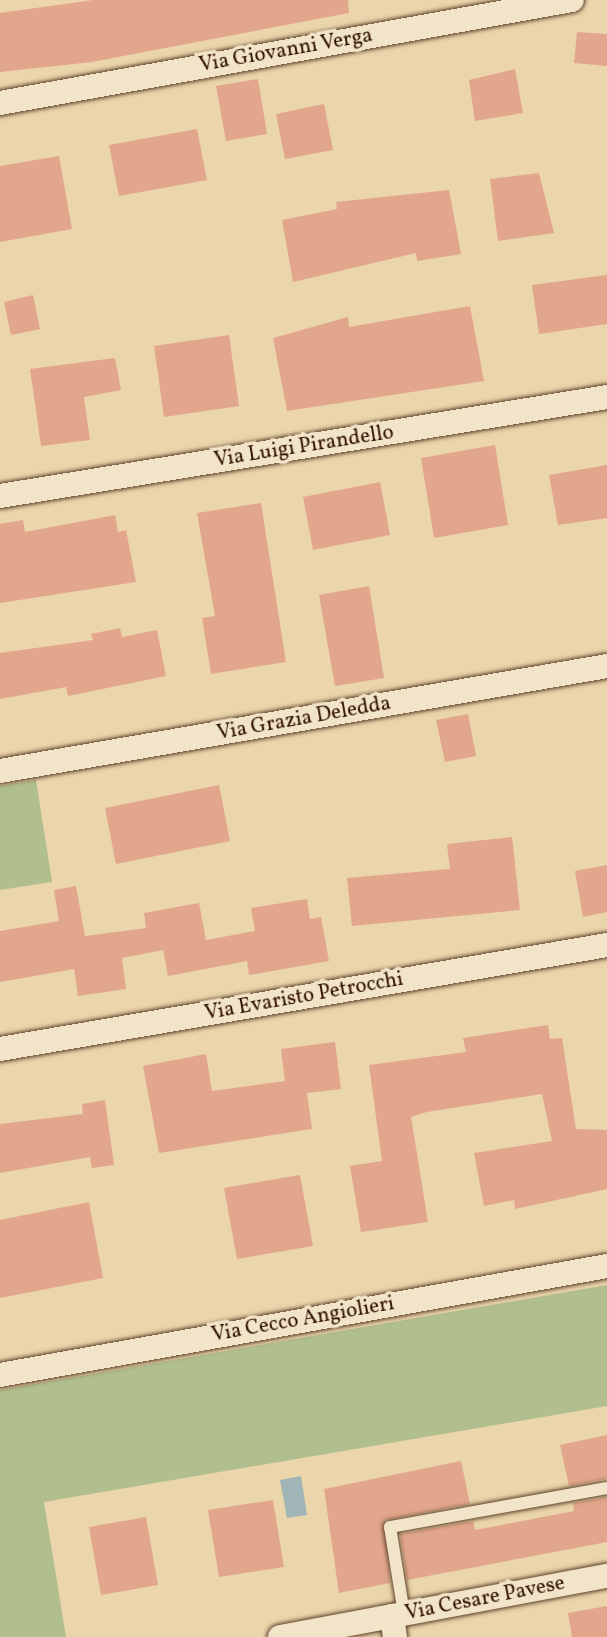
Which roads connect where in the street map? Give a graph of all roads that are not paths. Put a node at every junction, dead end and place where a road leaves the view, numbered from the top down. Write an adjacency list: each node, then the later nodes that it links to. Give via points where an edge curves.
1 (572, 0): 2 (street, Via Giovanni Verga)
2 (0, 103)
3 (607, 397): 4 (street, Via Luigi Pirandello)
4 (0, 496)
5 (607, 667): 6 (street, Via Grazia Deledda)
6 (0, 771)
7 (607, 946): 8 (street, Via Evaristo Petrocchi)
8 (0, 1049)
9 (607, 1266): 10 (street, Via Cecco Angiolieri)
10 (0, 1375)
11 (607, 1488): 13 (lane, via 390,1527)
12 (607, 1576): 13 (street, Via Cesare Pavese)
13 (397, 1622): 14 (street, Via Cesare Pavese)
14 (280, 1637)

